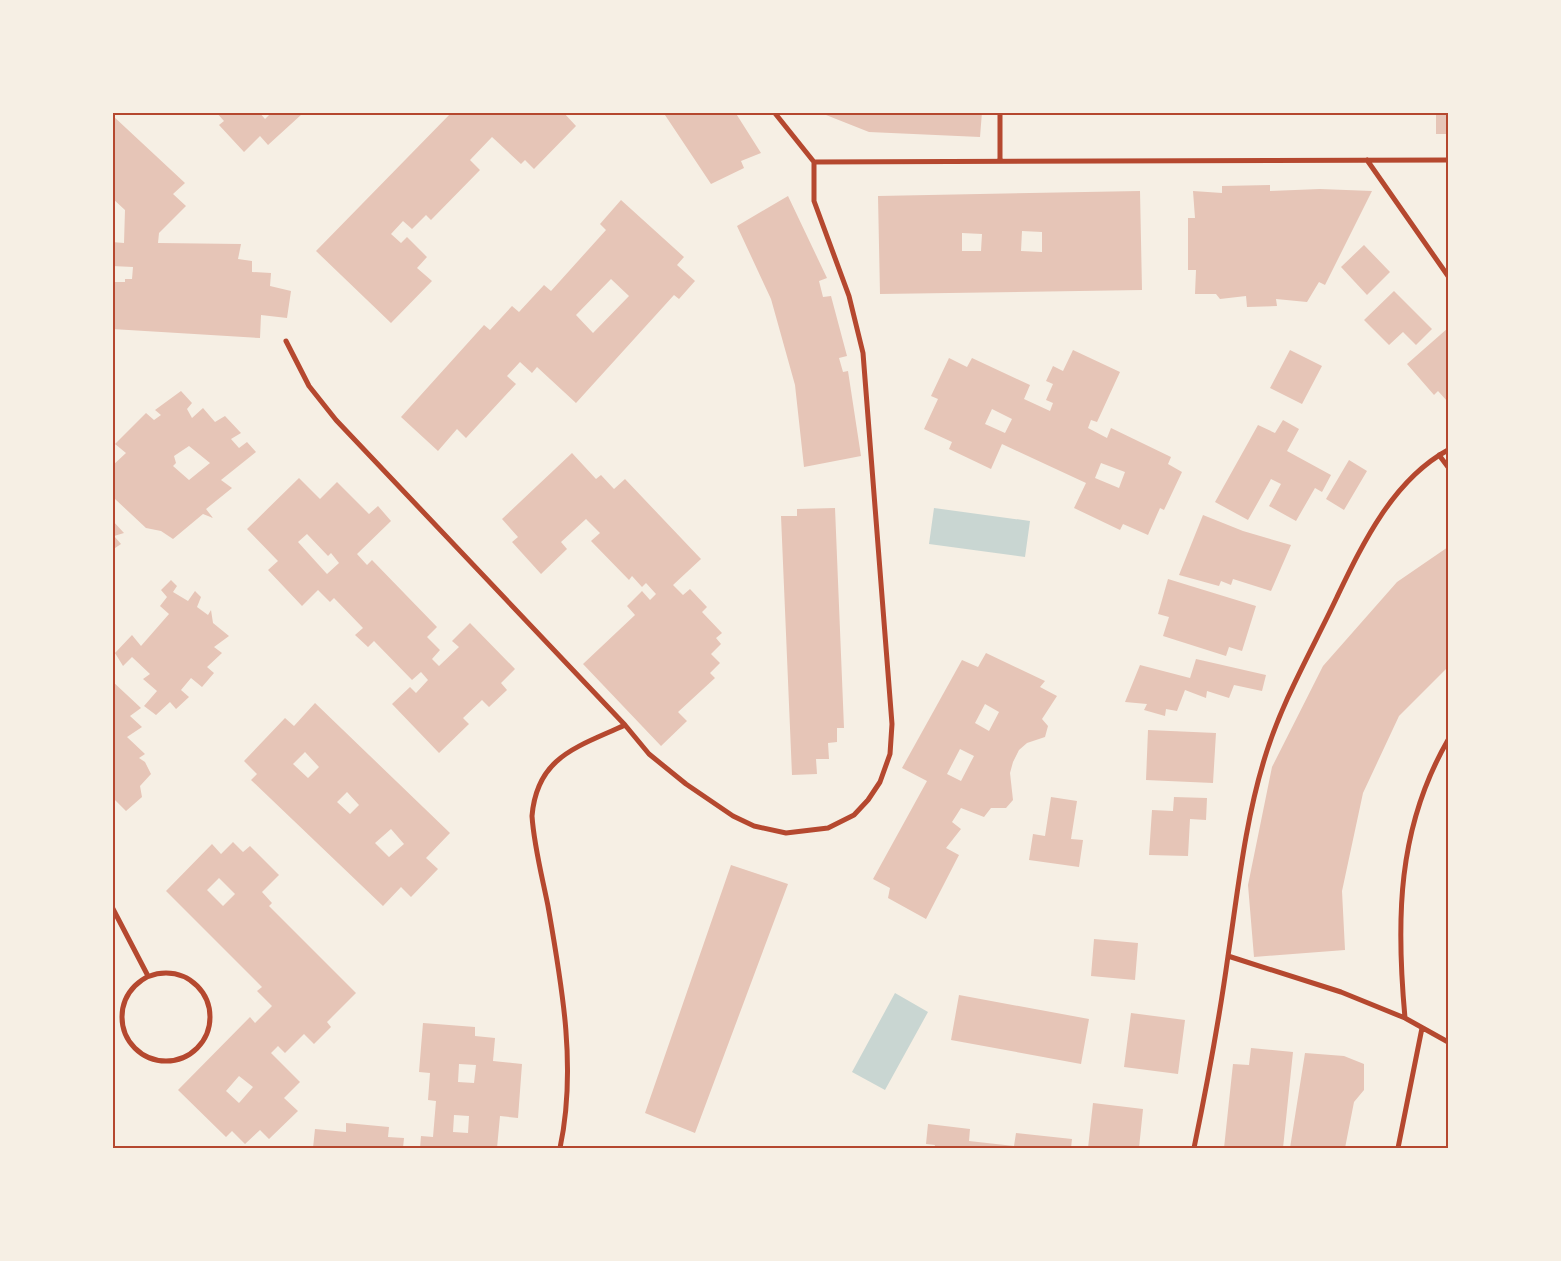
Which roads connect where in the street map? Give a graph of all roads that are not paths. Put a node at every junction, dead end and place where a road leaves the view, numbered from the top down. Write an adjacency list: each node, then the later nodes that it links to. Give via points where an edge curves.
1 (774, 112): 6 (street)
2 (1000, 112): 3 (street)
3 (1000, 160): 4 (street); 6 (street)
4 (1367, 160): 5 (street); 7 (street)
5 (1448, 160)
6 (814, 162): 12 (street, via 814,202 849,296 863,353 892,724 892,748 886,769 868,800 847,820 816,831 774,832 733,816 686,784 649,754)
7 (1448, 276)
8 (286, 341): 12 (street, via 309,386 336,420)
9 (1448, 450): 10 (street)
10 (1440, 455): 11 (street); 15 (street, via 1401,490 1376,523 1293,686 1256,788)
11 (1448, 467)
12 (625, 724): 20 (street, via 556,761 542,778 533,806 533,826 566,1027 566,1104)
13 (1448, 740): 17 (street, via 1427,785 1408,845 1399,944)
14 (112, 907): 16 (street)
15 (1228, 956): 17 (street, via 1341,992); 21 (street)
16 (148, 976): 16 (street, via 127,994 121,1022 125,1036 145,1056 174,1060 188,1055 207,1033 210,1019 202,990 178,973)
17 (1406, 1018): 18 (street)
18 (1422, 1028): 19 (street); 22 (street)
19 (1448, 1042)
20 (560, 1148)
21 (1194, 1148)
22 (1398, 1148)

